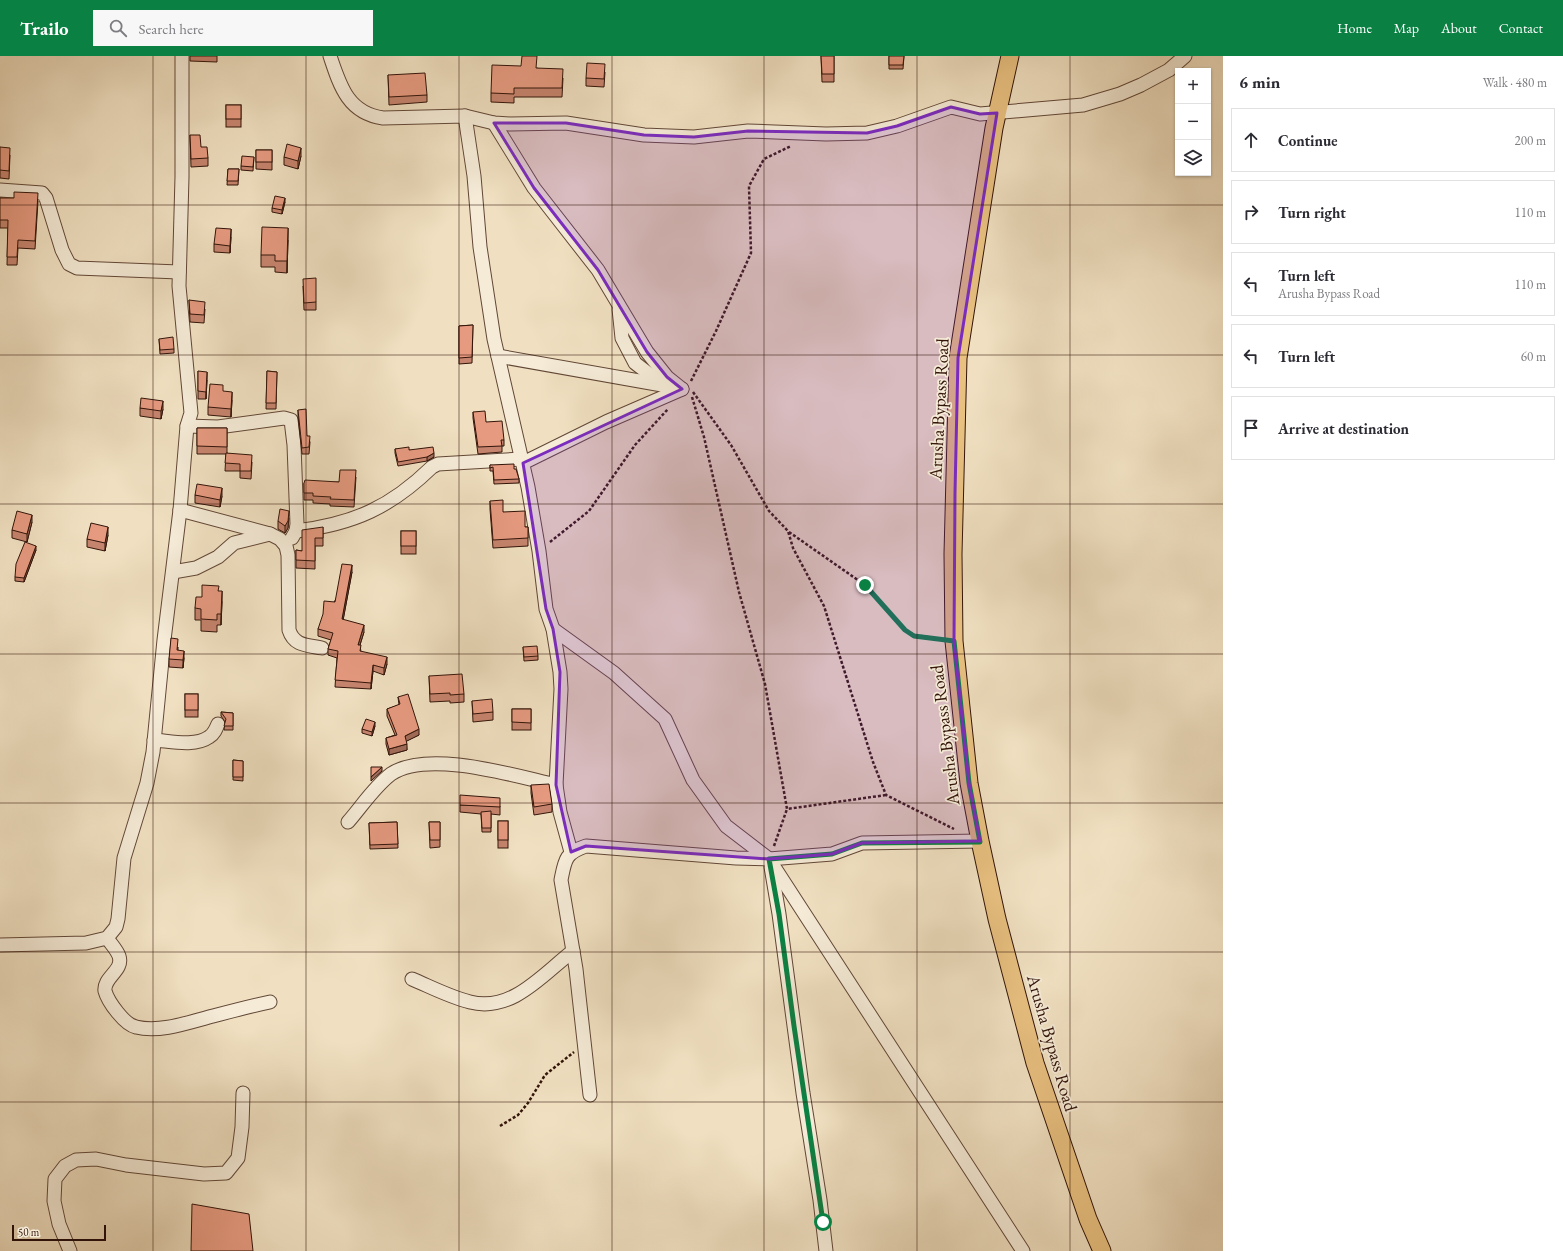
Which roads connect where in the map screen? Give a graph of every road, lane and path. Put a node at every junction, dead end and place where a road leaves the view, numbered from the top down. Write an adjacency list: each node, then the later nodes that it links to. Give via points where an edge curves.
1 (182, 56): 10 (street)
2 (330, 56): 6 (street, via 350,101 373,116)
3 (1010, 56): 5 (main road, Arusha Bypass Road)
4 (1185, 56): 5 (street, via 1169,70 1113,96 1070,107)
5 (997, 113): 7 (street, via 980,114 951,107 897,126 867,132 826,134 748,131 694,137 644,136 566,123); 24 (main road, Arusha Bypass Road, via 958,358 953,554)
6 (465, 116): 7 (street); 11 (street, via 474,176 480,248)
7 (494, 123): 12 (street, via 534,188 598,270 647,352 667,378)
8 (798, 142): 12 (path, via 764,159 749,186 751,253 716,331)
9 (0, 190): 10 (street, via 42,193 46,198 62,250 69,264 77,268)
10 (179, 272): 14 (street, via 191,413)
11 (498, 356): 12 (street); 15 (street)
12 (686, 388): 15 (street); 18 (path, via 731,445 769,511); 30 (path, via 704,437 740,592 765,684)
13 (672, 404): 21 (path, via 634,445 589,511)
14 (187, 426): 16 (street); 17 (street, via 218,427 284,418 291,420 296,486)
15 (523, 461): 17 (street, via 438,464 400,495 356,518 334,525); 21 (street)
16 (180, 510): 19 (street); 22 (street)
17 (296, 531): 20 (street)
18 (788, 532): 24 (path, via 865,585 905,630 914,636); 29 (path, via 824,606 873,762)
19 (270, 534): 20 (street); 22 (street, via 234,543 218,558 196,568)
20 (286, 546): 25 (street, via 291,637 303,645)
21 (539, 552): 23 (street, via 546,609)
22 (172, 572): 27 (street)
23 (553, 629): 28 (street, via 561,689); 35 (street, via 614,673 665,719 693,780 726,826)
24 (954, 641): 33 (main road, Arusha Bypass Road, via 969,783)
25 (322, 648)
26 (218, 724): 27 (street, via 210,737 199,741)
27 (154, 740): 36 (street, via 150,773 124,858 118,919 116,927)
28 (556, 785): 31 (street, via 452,764 417,765 392,774 377,787); 34 (street)
29 (886, 795): 30 (path); 32 (path)
30 (787, 809): 35 (path)
31 (348, 822)
32 (960, 832)
33 (980, 842): 35 (street, via 862,843 832,854); 48 (main road, Arusha Bypass Road, via 997,919 1035,1063 1088,1219)
34 (571, 852): 35 (street, via 586,846); 38 (street, via 563,867 561,880)
35 (769, 859): 46 (street); 47 (street)
36 (107, 938): 37 (street, via 86,944); 40 (street, via 119,957 119,966 106,982 105,991 115,1010 134,1027 146,1029 176,1026)
37 (0, 945)
38 (573, 951): 39 (street, via 520,993 506,1001 490,1004 469,1002); 41 (street)
39 (412, 979)
40 (270, 1002)
41 (585, 1045): 43 (street); 44 (path, via 545,1075 528,1103 518,1114)
42 (243, 1093): 45 (street, via 238,1158 226,1173 204,1174 96,1159 76,1160 65,1166 56,1179 54,1201 59,1224)
43 (590, 1095)
44 (500, 1126)
45 (70, 1251)
46 (826, 1251)
47 (1023, 1251)
48 (1102, 1251)

